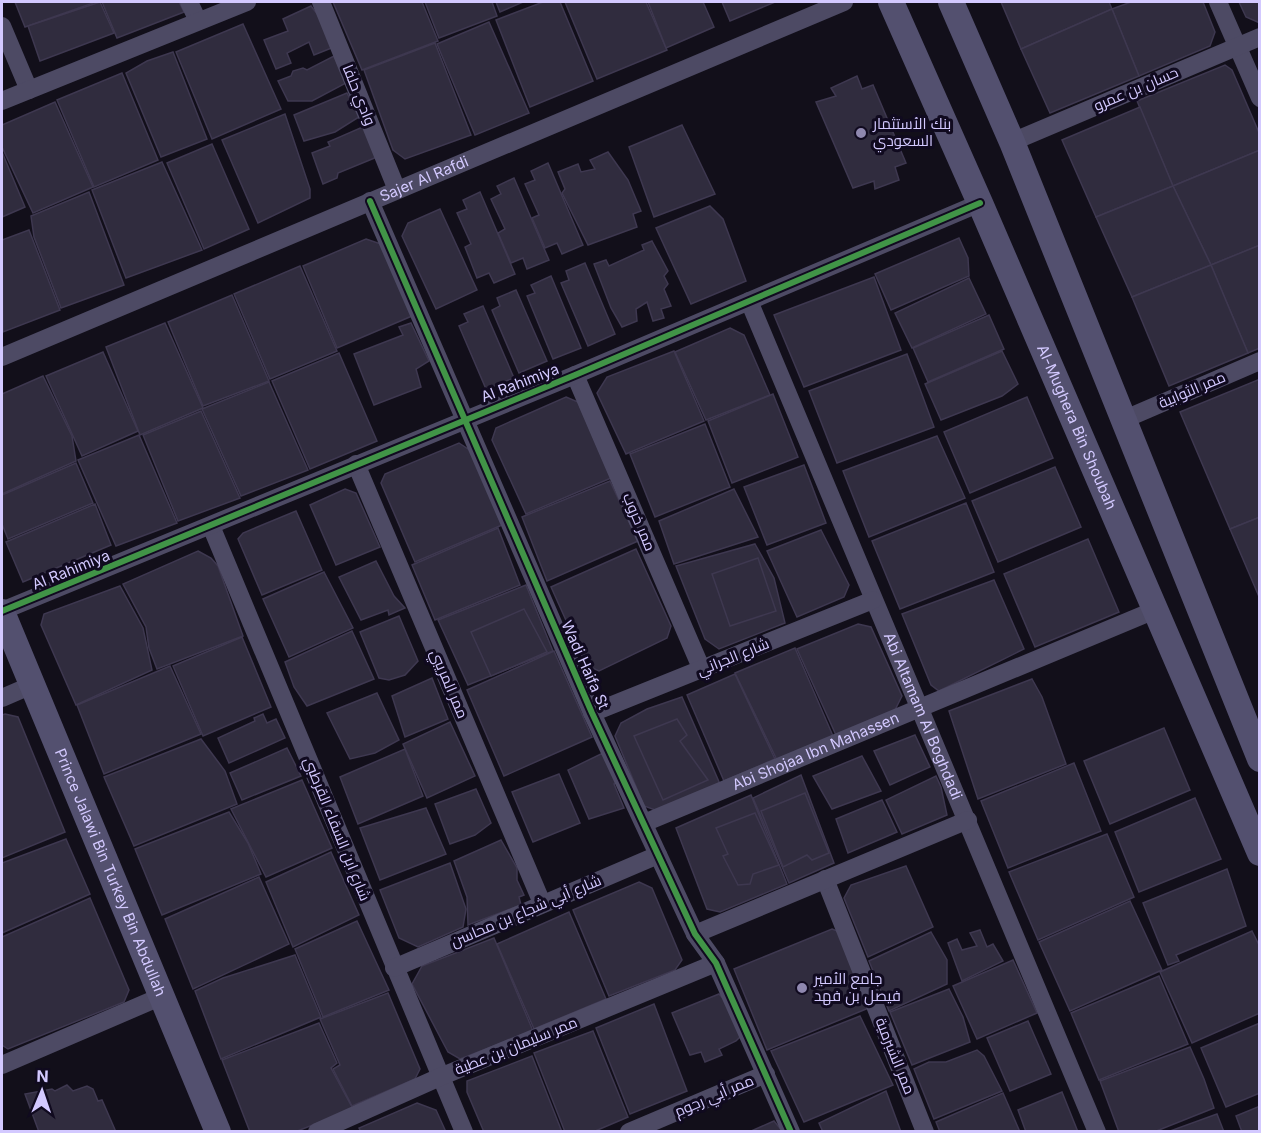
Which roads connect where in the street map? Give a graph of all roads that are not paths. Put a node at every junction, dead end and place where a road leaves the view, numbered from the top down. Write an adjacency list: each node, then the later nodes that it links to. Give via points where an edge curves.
1 (189, 2): 8 (street)
2 (247, 2): 8 (street)
3 (321, 2): 16 (street, وادي حلفا)
4 (844, 2): 16 (street, Sajer Al Rafdi)
5 (891, 2): 18 (street, Al-Mughera Bin Shoubah)
6 (951, 2): 15 (street)
7 (1218, 2): 11 (street)
8 (198, 21): 12 (street)
9 (2, 26): 12 (street)
10 (1260, 37): 11 (street, حسان بن عمرو)
11 (1237, 46): 13 (street); 15 (street, حسان بن عمرو)
12 (28, 90): 14 (street)
13 (1260, 98)
14 (2, 101)
15 (1012, 142): 24 (street)
16 (397, 190): 17 (street, Sajer Al Rafdi)
17 (370, 201): 20 (street, Sajer Al Rafdi); 23 (street, Wadi Haifa St)
18 (980, 203): 19 (street, Al Rahimiya); 28 (street, Al-Mughera Bin Shoubah)
19 (749, 301): 22 (street, Al Rahimiya); 27 (street, Abi Altamam Al Boghdadi)
20 (2, 357)
21 (1260, 361): 24 (street, ممر الثوابية)
22 (575, 375): 23 (street, Al Rahimiya); 30 (street, ممر خروب)
23 (465, 418): 25 (street, Al Rahimiya); 34 (street, Wadi Haifa St)
24 (1125, 419): 35 (street)
25 (356, 464): 26 (street, Al Rahimiya); 41 (street, ممر المريبي)
26 (211, 526): 29 (street, Al Rahimiya); 44 (street, شارع ابن السقاء القرطبي)
27 (873, 600): 30 (street, شارع الجراني); 33 (street, Abi Altamam Al Boghdadi)
28 (1155, 610): 33 (street, Abi Shojaa Ibn Mahassen); 38 (street, Al-Mughera Bin Shoubah)
29 (2, 612): 31 (street, Prince Jalawi Bin Turkey Bin Abdullah)
30 (702, 670): 34 (street, شارع الجراني)
31 (32, 685): 32 (street); 45 (street, Prince Jalawi Bin Turkey Bin Abdullah)
32 (2, 698)
33 (920, 708): 36 (street, Abi Altamam Al Boghdadi); 37 (street, Abi Shojaa Ibn Mahassen)
34 (592, 713): 37 (street, Wadi Haifa St)
35 (1260, 759)
36 (968, 820): 40 (street); 56 (street, Abi Altamam Al Boghdadi)
37 (644, 823): 39 (street, Wadi Haifa St)
38 (1260, 853)
39 (658, 855): 41 (street, شارع أبي شجاع بن محاسن); 42 (street, Wadi Haifa St)
40 (825, 879): 42 (street); 55 (street, ممر الشبرمية)
41 (542, 903): 44 (street, شارع أبي شجاع بن محاسن)
42 (695, 934): 43 (street, Wadi Haifa St)
43 (716, 963): 47 (street, Wadi Haifa St); 48 (street, ممر سليمان بن عطية)
44 (394, 968): 48 (street, شارع ابن السقاء القرطبي)
45 (160, 997): 46 (street); 50 (street, Prince Jalawi Bin Turkey Bin Abdullah)
46 (2, 1065)
47 (766, 1074): 49 (street, ممر أبي رجوم); 54 (street, Wadi Haifa St)
48 (440, 1077): 51 (street, ممر سليمان بن عطية); 52 (street, شارع ابن السقاء القرطبي)
49 (661, 1126): 53 (street, ممر أبي رجوم)
50 (218, 1131)
51 (317, 1131)
52 (464, 1131)
53 (629, 1131)
54 (791, 1131)
55 (926, 1131)
56 (1097, 1131)

